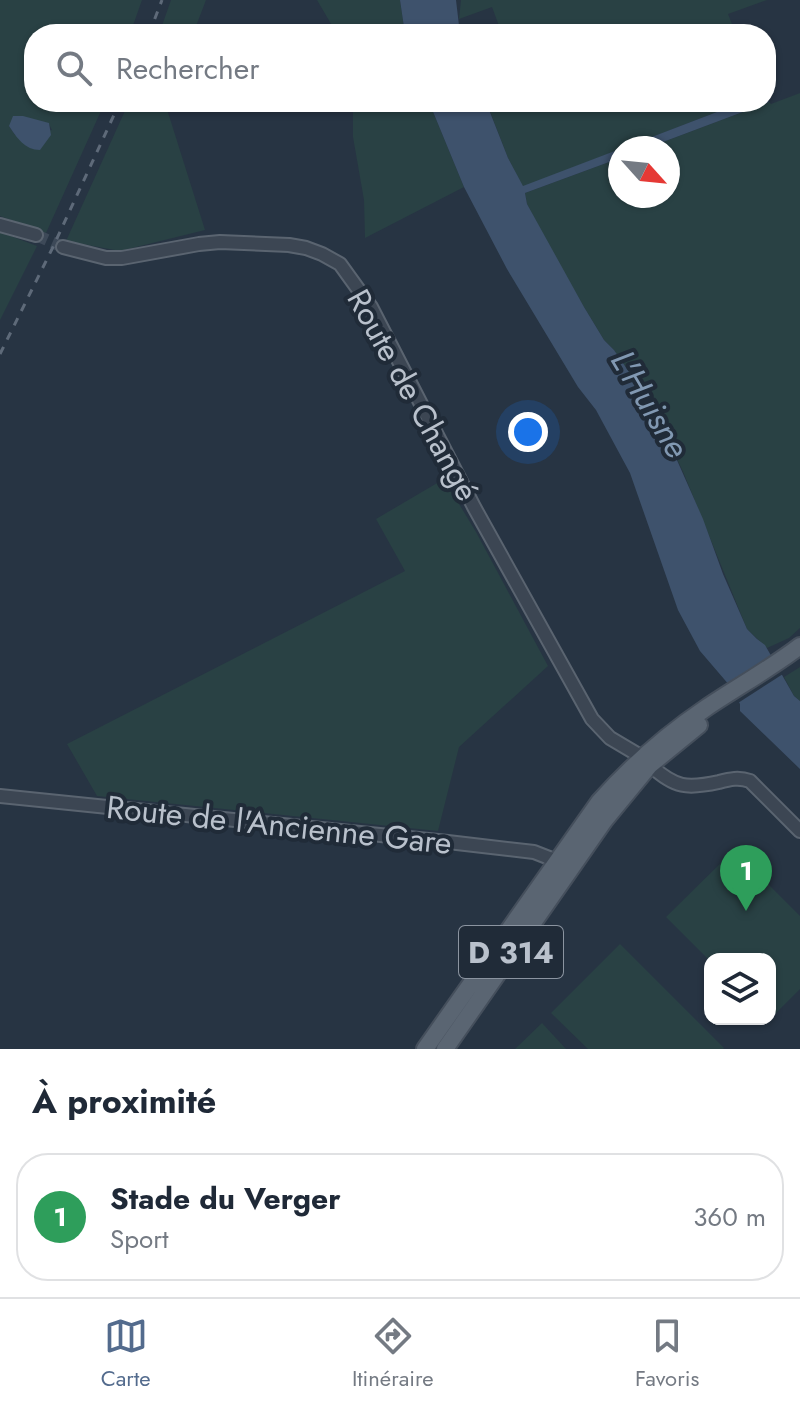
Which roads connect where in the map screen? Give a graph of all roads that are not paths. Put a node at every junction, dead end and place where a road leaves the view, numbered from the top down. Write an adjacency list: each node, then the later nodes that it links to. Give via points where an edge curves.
1 (0, 225): 2 (street)
2 (36, 235)
3 (63, 247): 7 (street, Route de Changé, via 106,258 220,242 289,245 340,264 371,307 592,719)
4 (800, 646): 6 (main road, D 314)
5 (800, 658): 6 (main road, D 314)
6 (783, 664): 7 (main road, D 314)
7 (646, 761): 9 (street, Route de Changé, via 680,786 750,781); 10 (main road, D 314, via 625,772); 12 (main road, D 314)
8 (0, 796): 10 (street, Route de l'Ancienne Gare, via 534,852)
9 (800, 831)
10 (557, 861): 11 (main road, D 314)
11 (425, 1049)
12 (445, 1049)

